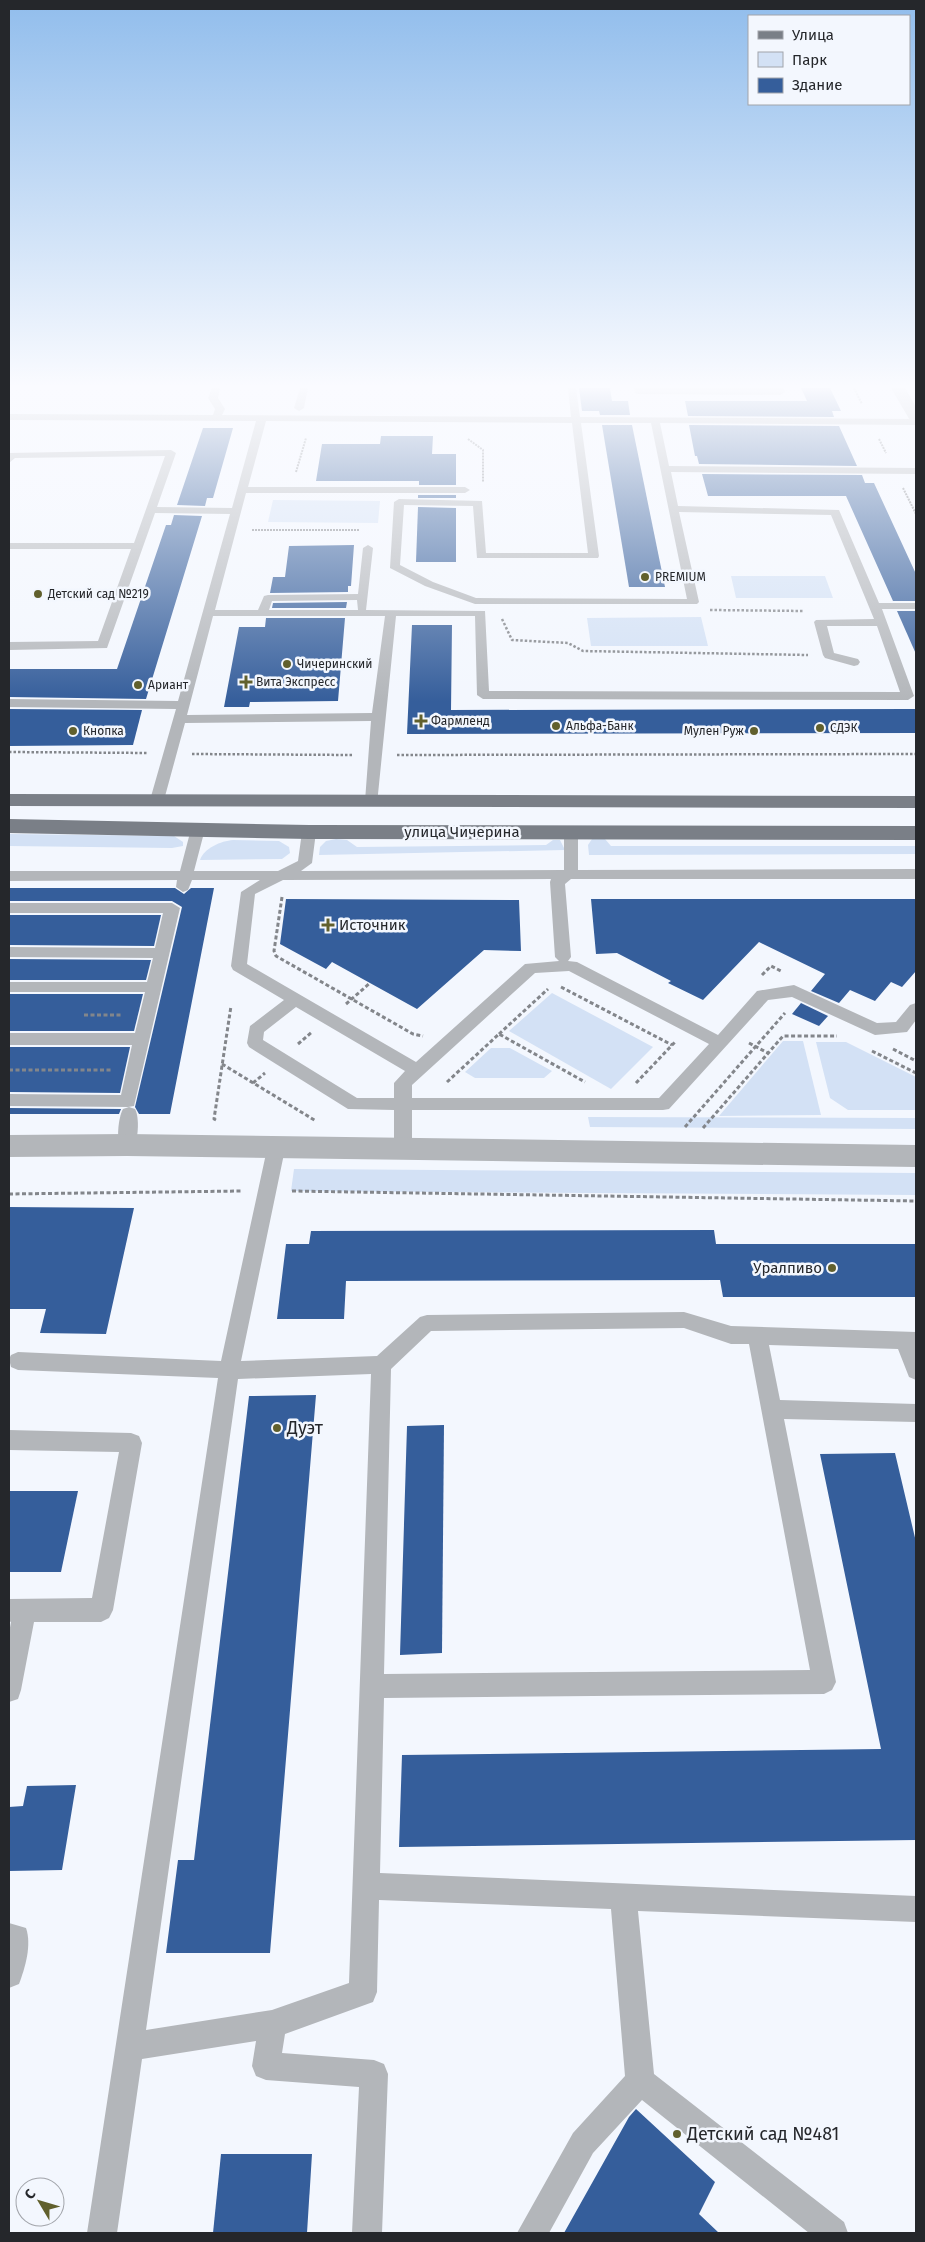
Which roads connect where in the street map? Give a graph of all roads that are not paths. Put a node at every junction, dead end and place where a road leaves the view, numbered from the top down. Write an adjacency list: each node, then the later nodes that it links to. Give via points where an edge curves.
1 (156, 493): 5 (lane)
2 (243, 493): 6 (lane)
3 (586, 493): 12 (lane, via 594,556 481,556 478,503 399,502 394,566)
4 (670, 493): 7 (lane)
5 (150, 510): 6 (lane); 9 (lane)
6 (236, 510): 15 (lane)
7 (674, 510): 12 (lane, via 693,602); 13 (lane, via 835,512)
8 (9, 546): 9 (lane)
9 (137, 546): 20 (lane, via 103,645)
10 (368, 548): 11 (lane)
11 (363, 597): 16 (lane, via 268,598); 17 (lane)
12 (428, 598): 18 (lane); 19 (lane, via 481,613 483,695 908,696)
13 (875, 606): 14 (lane); 19 (lane)
14 (916, 606)
15 (208, 613): 16 (lane); 23 (lane)
16 (262, 613): 17 (lane)
17 (362, 613): 18 (lane)
18 (391, 613): 24 (lane)
19 (881, 623): 21 (lane, via 820,622 829,655)
20 (9, 646)
21 (854, 662)
22 (9, 703): 23 (lane)
23 (183, 705): 25 (lane)
24 (378, 717): 25 (lane); 27 (lane)
25 (179, 719): 26 (lane)
26 (157, 800): 27 (main road, улица Чичерина); 29 (main road, улица Чичерина)
27 (372, 801): 28 (main road, улица Чичерина)
28 (916, 802)
29 (10, 804)
30 (9, 826): 31 (main road, улица Чичерина)
31 (198, 829): 32 (main road, улица Чичерина); 39 (lane)
32 (309, 832): 33 (main road, улица Чичерина); 36 (lane, via 305,862)
33 (571, 832): 34 (main road, улица Чичерина); 35 (lane)
34 (916, 833)
35 (571, 873): 36 (lane); 37 (lane); 43 (lane, via 557,882)
36 (282, 874): 39 (lane); 46 (lane, via 248,892 240,966)
37 (916, 874)
38 (9, 876): 39 (lane)
39 (184, 882)
40 (9, 908): 42 (lane, via 172,908)
41 (9, 952): 42 (lane)
42 (162, 953): 45 (lane)
43 (563, 957)
44 (9, 987): 45 (lane)
45 (154, 987): 51 (lane)
46 (295, 999): 53 (lane); 55 (lane, via 256,1030 254,1043 354,1104)
47 (916, 1009): 48 (lane)
48 (901, 1028): 49 (lane); 52 (lane, via 874,1029 794,991 763,995)
49 (916, 1035)
50 (9, 1038): 51 (lane)
51 (141, 1039): 54 (lane, via 128,1101)
52 (720, 1043): 53 (lane, via 571,966 531,968); 55 (lane, via 663,1104)
53 (418, 1070): 55 (lane, via 403,1083)
54 (9, 1100)
55 (403, 1105): 60 (lane)
56 (130, 1114): 57 (lane)
57 (127, 1145): 58 (street); 59 (street)
58 (9, 1146)
59 (276, 1149): 60 (street); 66 (lane)
60 (402, 1150): 61 (street)
61 (916, 1156)
62 (757, 1335): 63 (lane); 65 (lane, via 731,1336 684,1320 427,1323); 68 (lane)
63 (911, 1340): 67 (lane)
64 (18, 1362): 66 (lane)
65 (381, 1365): 66 (lane); 72 (lane)
66 (229, 1370): 80 (lane)
67 (916, 1371)
68 (771, 1410): 69 (lane); 72 (lane, via 824,1682)
69 (916, 1413)
70 (9, 1440): 71 (lane, via 131,1443 101,1610)
71 (17, 1610): 73 (lane)
72 (372, 1686): 74 (lane)
73 (9, 1690)
74 (367, 1886): 75 (lane); 79 (lane, via 363,1992)
75 (623, 1896): 76 (lane); 81 (lane)
76 (916, 1909)
77 (9, 1937): 78 (lane, via 16,1938)
78 (9, 1974)
79 (272, 2024): 80 (lane); 83 (lane, via 266,2066 374,2074)
80 (128, 2047): 82 (lane)
81 (640, 2081): 84 (lane, via 583,2143); 85 (lane)
82 (102, 2233)
83 (367, 2233)
84 (532, 2233)
85 (833, 2233)

